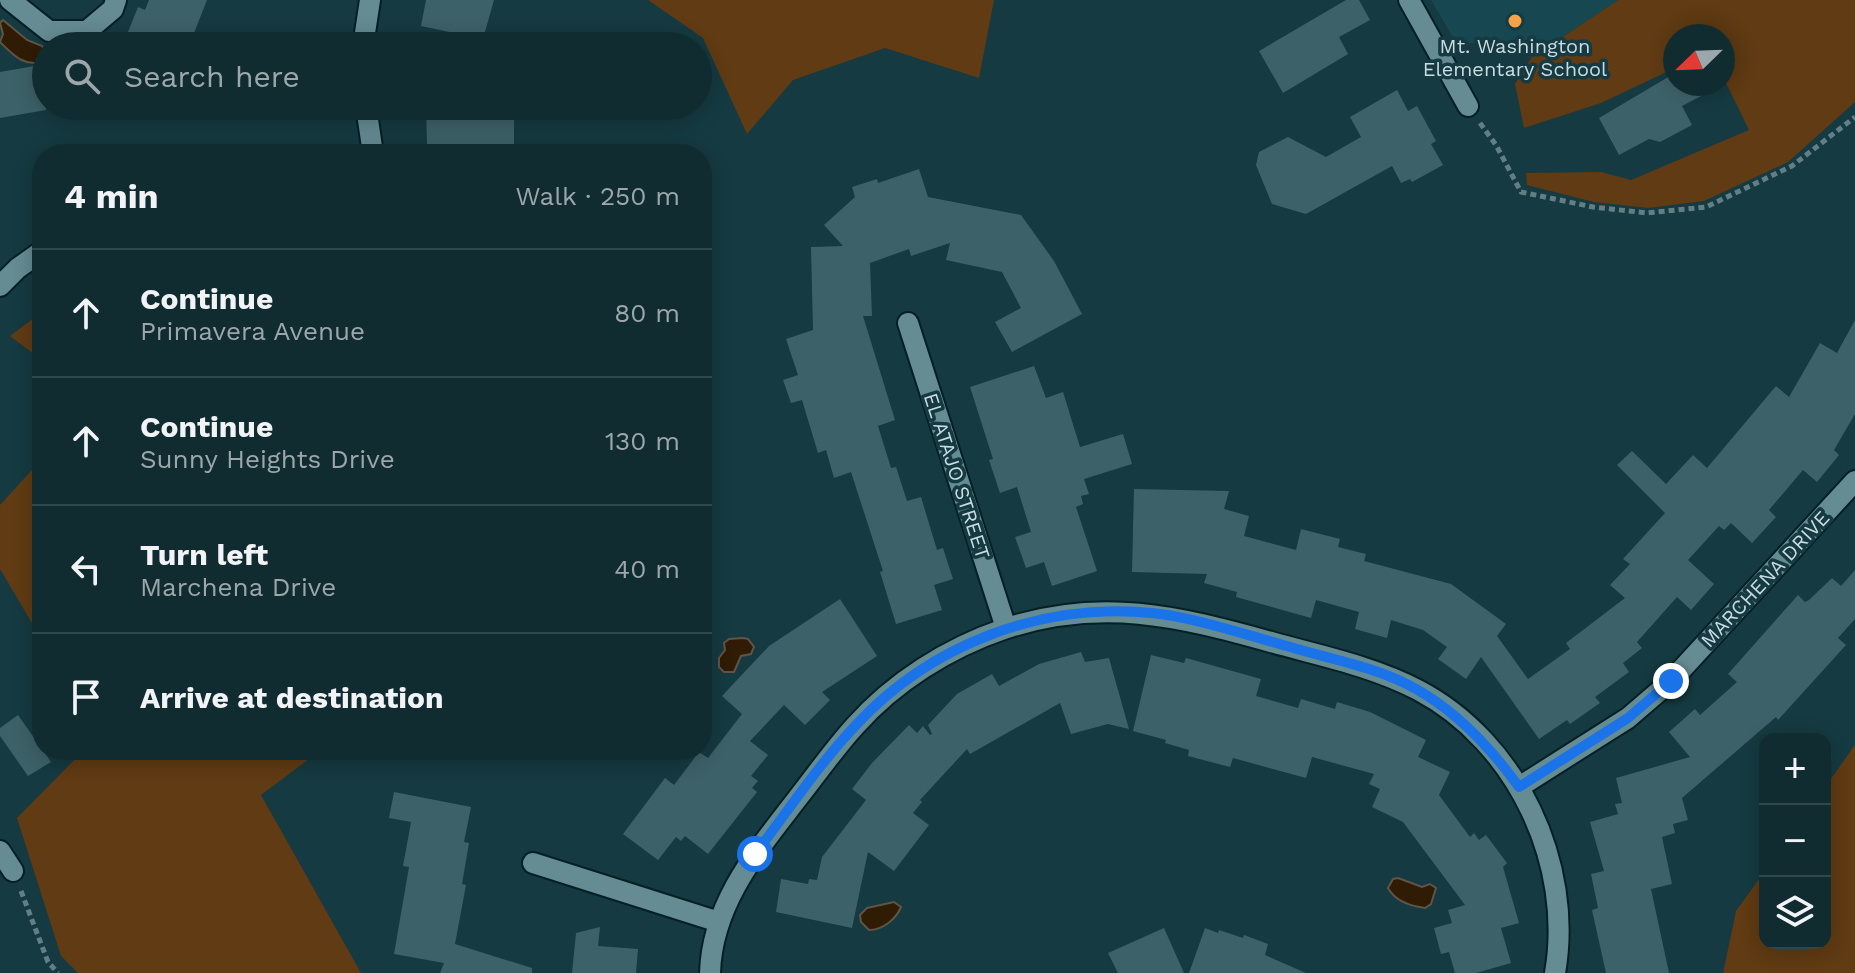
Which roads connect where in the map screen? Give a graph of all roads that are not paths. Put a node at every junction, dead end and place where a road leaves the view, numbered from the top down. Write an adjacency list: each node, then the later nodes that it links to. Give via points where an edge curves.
1 (10, 0): 2 (street, via 49,31 87,31)
2 (116, 0)
3 (370, 0): 5 (street)
4 (1409, 0): 6 (street)
5 (365, 32)
6 (1468, 106)
7 (368, 120): 8 (street)
8 (372, 144)
9 (32, 258): 10 (street)
10 (0, 286)
11 (908, 323): 13 (street, EL ATAJO STREET)
12 (1855, 481): 14 (street, MARCHENA DRIVE, via 1671,681 1628,718)
13 (1006, 628): 14 (street, via 1048,617 1152,613 1377,671 1421,691 1456,716 1491,749); 18 (street, via 930,663 855,726 755,854)
14 (1519, 787): 20 (street, via 1541,831 1553,873 1559,915)
15 (0, 851): 17 (street)
16 (533, 863): 18 (street)
17 (13, 871)
18 (719, 922): 19 (street)
19 (710, 973)
20 (1555, 973)

